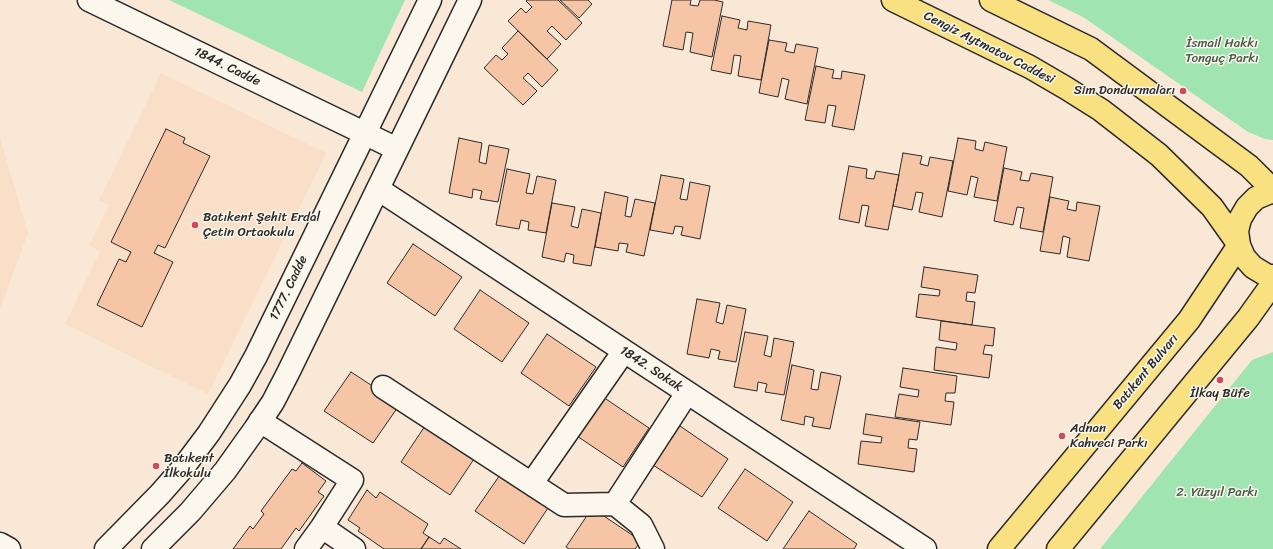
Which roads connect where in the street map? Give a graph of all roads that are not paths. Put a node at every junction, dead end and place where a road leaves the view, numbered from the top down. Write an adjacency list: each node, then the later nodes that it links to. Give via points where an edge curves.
1 (89, 0): 6 (street, 1844. Cadde)
2 (430, 0): 6 (street, 1777. Cadde)
3 (470, 0): 7 (street)
4 (893, 0): 10 (main road, Cengiz Aytmatov Caddesi, via 1030,67 1101,110 1159,155 1212,206)
5 (991, 0): 9 (main road, via 1091,50 1249,166)
6 (364, 133): 7 (street, 1844. Cadde); 22 (street, 1777. Cadde, via 256,356 229,402 182,469)
7 (397, 149): 8 (street)
8 (378, 189): 13 (street, 1842. Sokak); 16 (street, via 288,373)
9 (1273, 191): 10 (main road, via 1256,198 1246,207 1237,231)
10 (1239, 245): 11 (main road, Cengiz Aytmatov Caddesi, via 1244,257 1253,267 1268,276); 28 (main road, Batıkent Bulvarı, via 1189,320)
11 (1273, 276)
12 (1273, 283): 29 (main road, via 1248,318)
13 (624, 351): 15 (street, 1842. Sokak); 17 (street)
14 (383, 387): 17 (street)
15 (688, 393): 18 (street); 27 (street, 1842. Sokak)
16 (260, 421): 19 (street, via 352,480); 23 (street, via 209,491)
17 (532, 484): 18 (street, via 564,505)
18 (615, 504): 26 (street, via 641,525)
19 (322, 527): 24 (street); 25 (street)
20 (0, 544): 21 (street)
21 (9, 549)
22 (106, 549)
23 (153, 549)
24 (306, 549)
25 (354, 549)
26 (653, 549)
27 (925, 549)
28 (999, 549)
29 (1058, 549)

